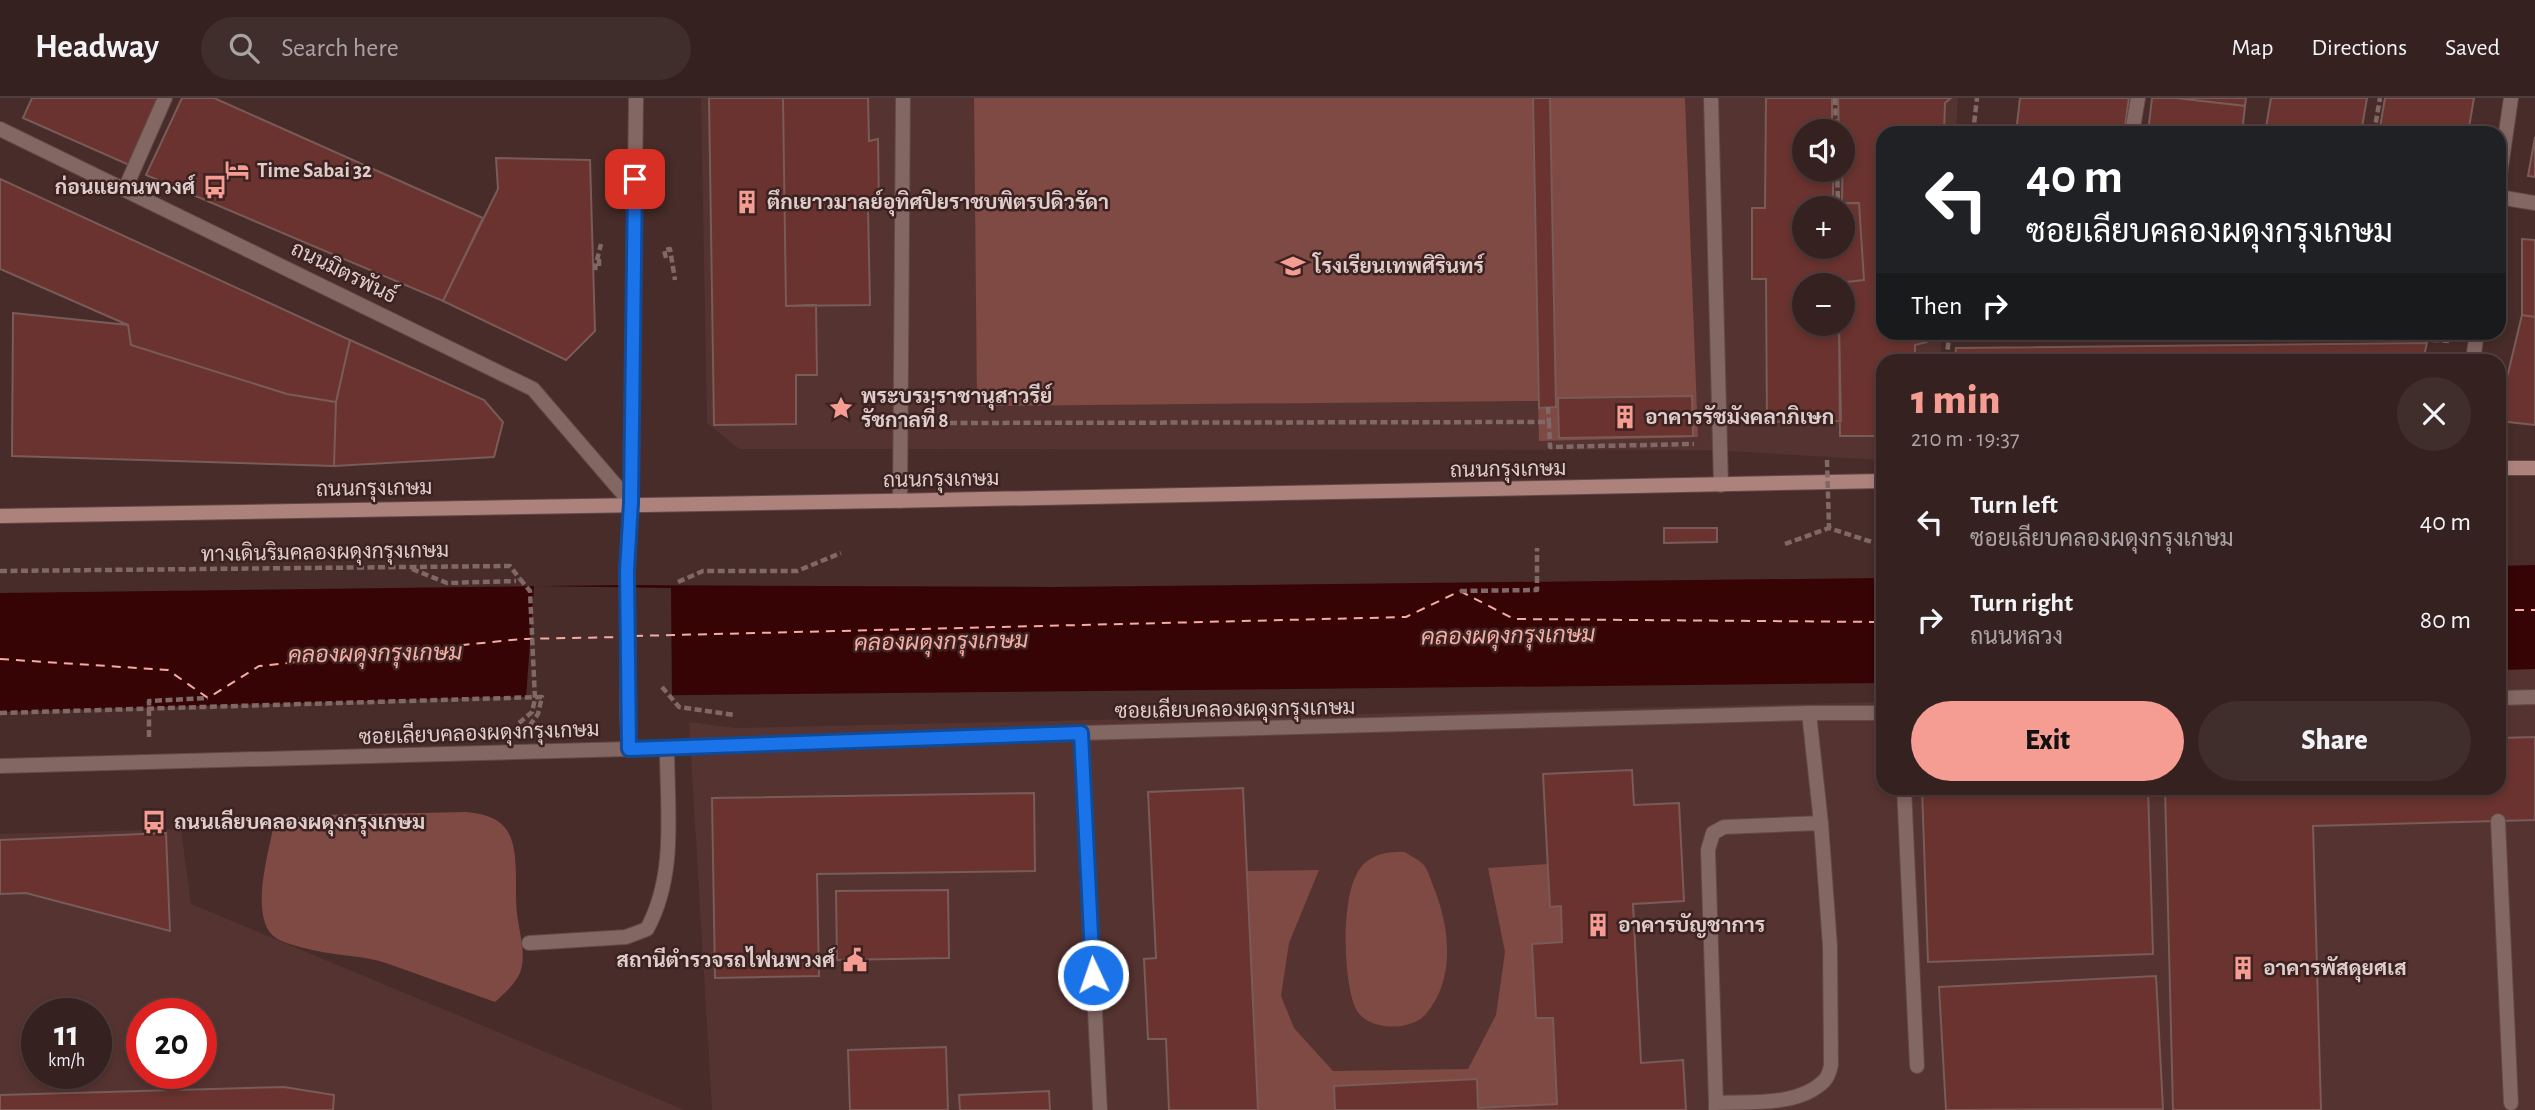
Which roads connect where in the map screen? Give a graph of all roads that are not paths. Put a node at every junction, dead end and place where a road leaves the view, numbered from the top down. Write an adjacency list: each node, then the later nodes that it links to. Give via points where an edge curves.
1 (165, 98): 10 (street)
2 (636, 98): 18 (street)
3 (903, 98): 17 (street)
4 (1711, 98): 16 (street)
5 (2138, 98): 7 (street)
6 (2511, 98): 9 (street)
7 (2133, 126)
8 (0, 129): 10 (street, ถนนมิตรพันธ์)
9 (2506, 133)
10 (125, 189): 18 (street, ถนนมิตรพันธ์, via 533,389)
11 (2506, 198): 12 (street)
12 (2535, 203)
13 (2506, 468): 14 (main road)
14 (2535, 468)
15 (1876, 481): 16 (main road, ถนนกรุงเกษม)
16 (1721, 485): 17 (main road, ถนนกรุงเกษม)
17 (900, 501): 18 (main road, ถนนกรุงเกษม)
18 (631, 503): 19 (main road, ถนนกรุงเกษม); 26 (street, bridge)
19 (0, 516)
20 (2535, 697): 21 (street)
21 (2506, 698)
22 (1809, 713): 23 (street, ซอยเลียบคลองผดุงกรุงเกษม); 24 (street, ซอยเลียบคลองผดุงกรุงเกษม); 30 (street)
23 (1876, 713)
24 (1081, 733): 25 (street, ซอยเลียบคลองผดุงกรุงเกษม); 35 (street)
25 (667, 748): 26 (street, ซอยเลียบคลองผดุงกรุงเกษม); 31 (street, via 668,863 659,907 647,929 626,937)
26 (629, 749): 27 (street, ซอยเลียบคลองผดุงกรุงเกษม)
27 (0, 766)
28 (1904, 795): 32 (street)
29 (2498, 821): 33 (street)
30 (1821, 822): 34 (street, via 1832,1065 1826,1080 1796,1096); 34 (street, via 1724,827 1713,833 1708,850)
31 (530, 943)
32 (1917, 1066)
33 (2511, 1103)
34 (1716, 1107)
35 (1100, 1110)

